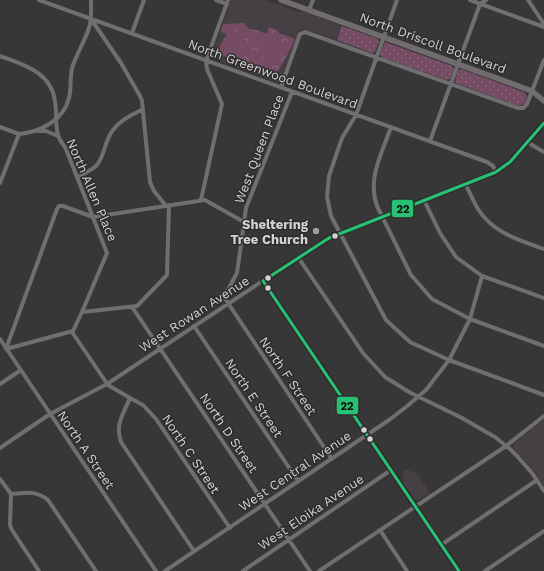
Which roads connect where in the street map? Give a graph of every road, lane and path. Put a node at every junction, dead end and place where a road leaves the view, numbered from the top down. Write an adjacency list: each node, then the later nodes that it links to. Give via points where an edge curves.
1 (39, 0): 14 (street, North Greenwood Boulevard)
2 (91, 0): 14 (street)
3 (144, 0): 16 (street)
4 (216, 0): 11 (street)
5 (281, 0): 13 (main road, North Driscoll Boulevard)
6 (313, 0): 13 (street)
7 (397, 0): 17 (street)
8 (470, 0): 12 (street)
9 (486, 0): 12 (street)
10 (528, 0): 15 (street)
11 (228, 2): 20 (street)
12 (480, 4): 15 (street); 22 (street)
13 (309, 10): 17 (main road, North Driscoll Boulevard)
14 (91, 19): 16 (street, North Greenwood Boulevard); 28 (street, via 121,63 140,96); 30 (street, via 71,70 67,105)
15 (544, 25)
16 (132, 33): 20 (street, North Greenwood Boulevard)
17 (384, 37): 19 (street); 22 (main road, North Driscoll Boulevard)
18 (0, 56): 30 (street, North Allen Place, via 28,66 46,80 53,93)
19 (376, 57): 23 (street); 24 (street, West Queen Place, via 303,32 300,34); 29 (street)
20 (206, 60): 24 (street, North Greenwood Boulevard); 44 (street, via 207,69 222,104)
21 (544, 60): 25 (street)
22 (458, 64): 23 (street); 25 (main road, North Driscoll Boulevard)
23 (451, 84): 25 (street, via 518,108 526,106); 37 (street)
24 (281, 87): 26 (street, North Greenwood Boulevard)
25 (532, 91): 27 (main road, North Driscoll Boulevard)
26 (292, 92): 29 (street, North Greenwood Boulevard); 49 (street, West Queen Place, via 246,208)
27 (544, 101)
28 (143, 109): 41 (street, via 114,128 106,140 99,163); 46 (street, via 150,182)
29 (356, 115): 33 (street, North Greenwood Boulevard); 50 (street, via 342,138 327,187 329,207)
30 (56, 118): 34 (street); 36 (street, North Allen Place)
31 (544, 123): 38 (street, West Rowan Avenue)
32 (0, 127): 35 (street)
33 (391, 127): 37 (street, North Greenwood Boulevard); 48 (street, via 373,180 374,198)
34 (37, 131): 35 (street); 36 (street, via 46,131)
35 (19, 134): 42 (street)
36 (58, 136): 41 (street, North Allen Place)
37 (430, 141): 40 (street, North Greenwood Boulevard, via 487,162)
38 (527, 142): 39 (street); 40 (street, West Rowan Avenue, via 510,162)
39 (544, 152)
40 (496, 172): 43 (street, West Rowan Avenue)
41 (77, 177): 47 (street, North Allen Place)
42 (0, 183)
43 (465, 184): 45 (street, West Rowan Avenue); 51 (street, via 478,209 490,224 509,237)
44 (201, 200): 46 (street); 49 (street, via 207,200)
45 (424, 200): 48 (street, West Rowan Avenue); 53 (street, via 440,233 456,256)
46 (167, 206): 47 (street); 57 (street, via 167,274 139,305)
47 (93, 217): 58 (street, North Allen Place, via 107,253); 64 (street, via 63,206 58,207)
48 (382, 217): 50 (street, West Rowan Avenue); 59 (street, via 411,275 432,299)
49 (244, 222): 56 (street, West Queen Place, via 237,273 224,295)
50 (340, 233): 52 (street, West Rowan Avenue); 66 (street, via 386,320 410,342)
51 (544, 249)
52 (298, 257): 54 (street, West Rowan Avenue); 71 (street, via 363,353 386,377)
53 (482, 276): 55 (street); 59 (street, West Central Avenue)
54 (263, 281): 56 (street, West Rowan Avenue); 75 (street)
55 (544, 298)
56 (228, 304): 60 (street, West Rowan Avenue); 78 (street, North F Street)
57 (132, 307): 58 (street); 65 (street, North D Street)
58 (82, 312): 61 (street, North Allen Place)
59 (470, 319): 63 (street); 66 (street, West Central Avenue)
60 (194, 326): 65 (street, West Rowan Avenue); 82 (street, North E Street)
61 (72, 332): 64 (street); 69 (street)
62 (0, 339): 64 (street, North A Street)
63 (544, 346)
64 (6, 349): 67 (street, North A Street)
65 (160, 349): 69 (street, West Rowan Avenue); 85 (street, North D Street)
66 (449, 360): 70 (street); 71 (street, West Central Avenue)
67 (21, 370): 68 (street); 73 (street, North A Street)
68 (0, 384)
69 (107, 384): 72 (street, North C Street); 73 (street, West Rowan Avenue)
70 (544, 395)
71 (419, 396): 75 (street, West Central Avenue); 76 (street, via 484,430)
72 (130, 398): 87 (street, North C Street, via 143,405 156,419); 92 (street, via 118,424 121,442)
73 (50, 414): 77 (street, West Rowan Avenue); 96 (street, North A Street)
74 (544, 416): 76 (street)
75 (367, 435): 78 (street, West Central Avenue); 79 (street)
76 (506, 446): 81 (street); 86 (street)
77 (0, 448)
78 (332, 459): 82 (street, West Central Avenue)
79 (391, 470): 86 (street); 90 (street, West Eloika Avenue)
80 (0, 479): 84 (street)
81 (537, 480): 83 (street); 91 (street)
82 (298, 481): 85 (street, West Central Avenue)
83 (544, 491)
84 (11, 494): 94 (street, via 10,525); 95 (street, via 32,492 48,500)
85 (264, 504): 87 (street, West Central Avenue); 90 (street, North D Street)
86 (415, 506): 88 (street); 91 (street)
87 (230, 528): 92 (street, West Central Avenue)
88 (380, 530): 93 (street); 100 (street)
89 (544, 531): 102 (street)
90 (289, 540): 98 (street, West Eloika Avenue); 99 (street, North D Street)
91 (441, 545): 101 (street)
92 (194, 551): 97 (street, West Central Avenue)
93 (406, 570)
94 (39, 571)
95 (96, 571)
96 (156, 571)
97 (165, 571)
98 (243, 571)
99 (310, 571)
100 (319, 571)
101 (459, 571)
102 (485, 571)

